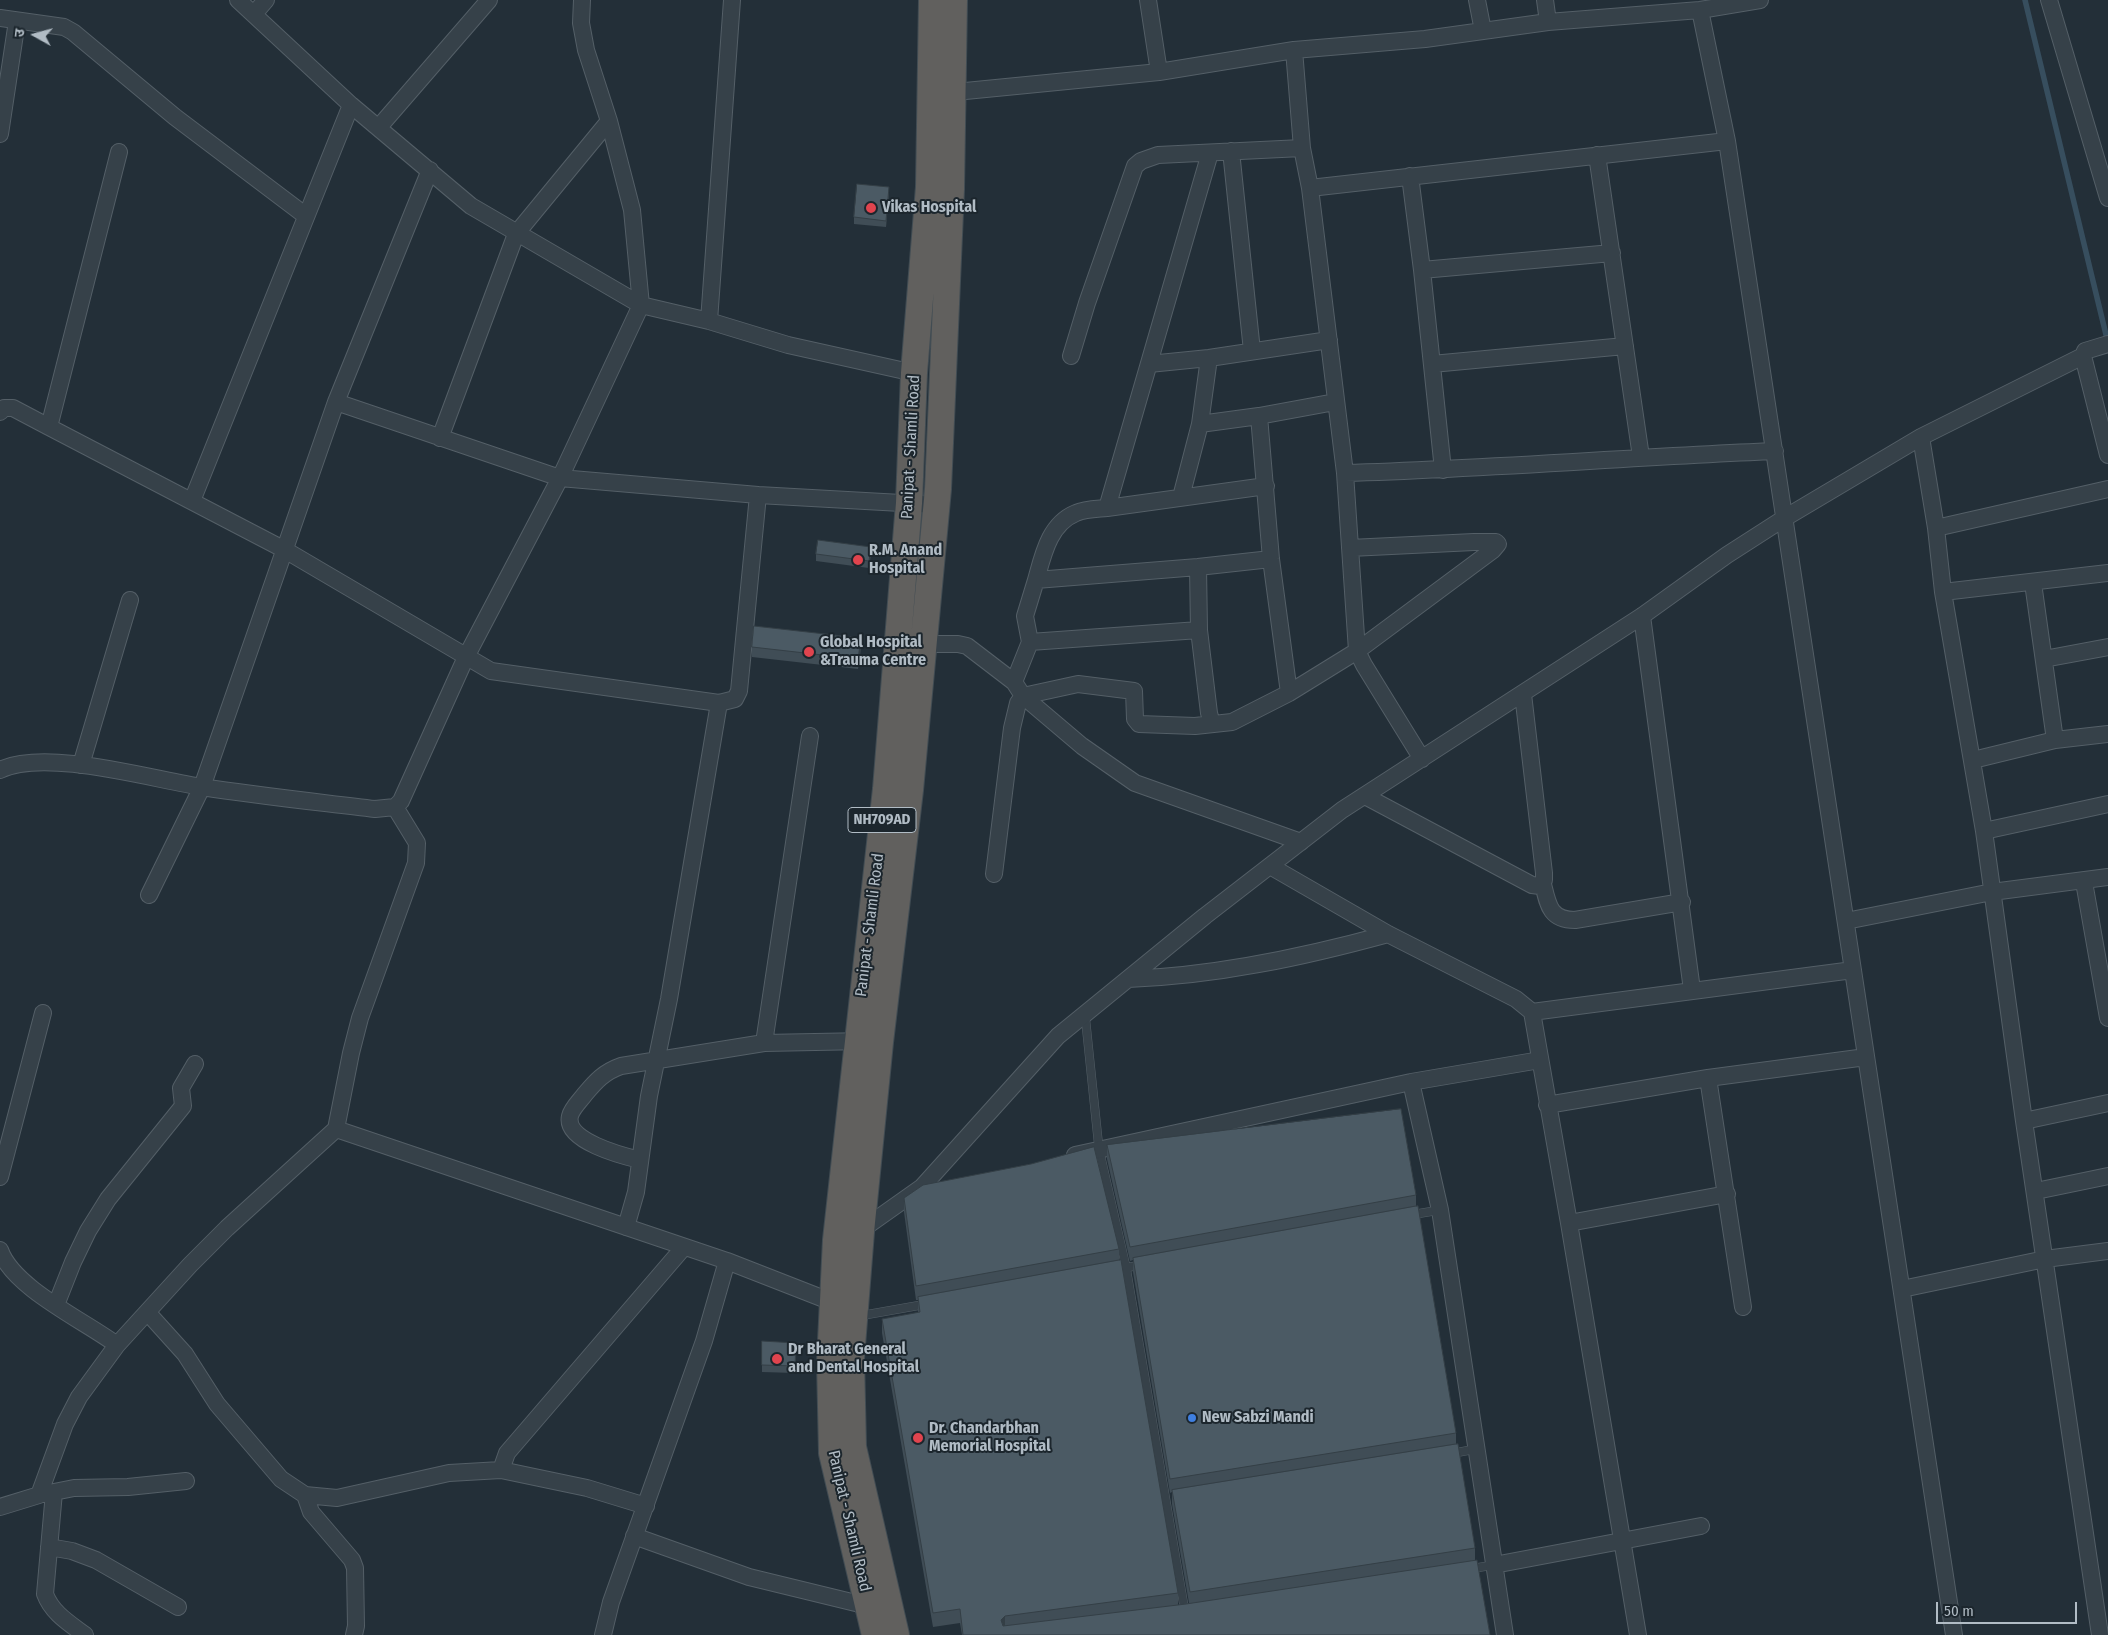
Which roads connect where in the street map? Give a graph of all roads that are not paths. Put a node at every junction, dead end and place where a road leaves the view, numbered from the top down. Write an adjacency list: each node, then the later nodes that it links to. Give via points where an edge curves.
1 (238, 0): 14 (street)
2 (266, 0): 14 (street)
3 (489, 0): 24 (street)
4 (582, 0): 23 (street, via 581,23 586,50)
5 (732, 0): 41 (street)
6 (932, 0): 21 (highway, Panipat - Shamli Road / NH709AD)
7 (954, 0): 21 (highway, Panipat - Shamli Road / NH709AD)
8 (1148, 0): 20 (street)
9 (1477, 0): 18 (street)
10 (1545, 0): 17 (street)
11 (1760, 0): 13 (street)
12 (2049, 0): 35 (street)
13 (1700, 10): 17 (street); 26 (street)
14 (254, 14): 22 (street)
15 (0, 18): 16 (street)
16 (17, 20): 25 (street); 36 (street, via 64,27 73,32 175,117)
17 (1548, 22): 18 (street)
18 (1483, 31): 19 (street)
19 (1294, 50): 20 (street); 27 (street)
20 (1159, 72): 21 (street)
21 (942, 93): 51 (highway, Panipat - Shamli Road / NH709AD, via 930,186); 72 (highway, Panipat - Shamli Road / NH709AD, via 951,189)
22 (351, 105): 24 (street); 36 (street)
23 (609, 121): 37 (street); 40 (street, via 632,210)
24 (379, 127): 32 (street)
25 (0, 134)
26 (1726, 141): 31 (street); 60 (street)
27 (1302, 148): 28 (street); 34 (street)
28 (1231, 151): 30 (street); 45 (street)
29 (119, 152): 57 (street)
30 (1210, 153): 47 (street, via 1158,155 1135,166); 49 (street)
31 (1597, 155): 33 (street); 38 (street)
32 (430, 170): 37 (street, via 471,206); 52 (street)
33 (1410, 176): 34 (street); 39 (street)
34 (1310, 188): 42 (street)
35 (2108, 198)
36 (306, 216): 70 (street)
37 (516, 234): 40 (street); 59 (street)
38 (1612, 253): 39 (street); 44 (street)
39 (1422, 270): 50 (street)
40 (641, 305): 41 (street); 65 (street)
41 (709, 321): 51 (street, via 788,345)
42 (1329, 340): 45 (street); 53 (street)
43 (2108, 344): 46 (street)
44 (1625, 346): 50 (street); 62 (street)
45 (1252, 351): 48 (street)
46 (2084, 353): 58 (street); 61 (street)
47 (1071, 356)
48 (1209, 358): 49 (street); 56 (street)
49 (1149, 364): 73 (street)
50 (1432, 364): 63 (street)
51 (914, 373): 71 (highway, Panipat - Shamli Road / NH709AD)
52 (336, 402): 59 (street); 77 (street)
53 (1335, 402): 55 (street); 64 (street)
54 (0, 412): 57 (street, via 4,408 13,408)
55 (1260, 416): 56 (street); 66 (street)
56 (1200, 424): 69 (street)
57 (49, 427): 70 (street)
58 (1921, 437): 74 (street); 75 (street)
59 (440, 438): 65 (street)
60 (1775, 451): 62 (street); 74 (street)
61 (2108, 455)
62 (1641, 457): 63 (street)
63 (1443, 470): 64 (street)
64 (1345, 473): 76 (street)
65 (560, 478): 68 (street); 91 (street)
66 (1266, 486): 69 (street); 78 (street)
67 (2108, 490): 75 (street)
68 (758, 495): 71 (street); 97 (street, via 740,692 735,699)
69 (1181, 497): 73 (street)
70 (192, 500): 77 (street)
71 (909, 503): 72 (street); 130 (highway, Panipat - Shamli Road / NH709AD)
72 (937, 505): 88 (highway, Panipat - Shamli Road / NH709AD)
73 (1107, 508): 81 (street, via 1077,513 1050,536)
74 (1783, 519): 85 (street); 120 (street)
75 (1936, 528): 83 (street)
76 (1350, 548): 90 (street); 90 (street, via 1474,542 1498,544)
77 (285, 550): 91 (street); 106 (street)
78 (1271, 559): 79 (street); 94 (street)
79 (1198, 567): 81 (street); 86 (street)
80 (2108, 573): 82 (street)
81 (1036, 580): 87 (street, via 1025,616)
82 (2033, 583): 83 (street); 92 (street)
83 (1943, 592): 103 (street)
84 (130, 600): 104 (street)
85 (1642, 616): 95 (street); 119 (street)
86 (1199, 630): 87 (street); 98 (street)
87 (1030, 642): 93 (street)
88 (924, 644): 93 (street, via 966,646); 130 (highway, Panipat - Shamli Road / NH709AD, via 910,790)
89 (2108, 648): 92 (street)
90 (1357, 650): 94 (street); 102 (street)
91 (466, 657): 97 (street, via 497,673); 109 (street, via 406,794)
92 (2044, 659): 101 (street)
93 (1014, 682): 96 (street)
94 (1289, 693): 98 (street, via 1232,722)
95 (1522, 694): 102 (street); 116 (street, via 1544,873)
96 (1022, 696): 98 (street, via 1070,684 1132,691 1135,694 1135,719 1139,724); 111 (street, via 1082,746 1135,783); 113 (street, via 1012,728)
97 (718, 703): 134 (street)
98 (1212, 724)
99 (2108, 734): 101 (street)
100 (810, 736): 131 (street)
101 (2055, 740): 103 (street)
102 (1422, 758): 107 (street)
103 (1973, 760): 110 (street)
104 (81, 764): 105 (street, via 27,762); 106 (street)
105 (0, 770)
106 (202, 787): 109 (street, via 375,810); 118 (street)
107 (1365, 796): 111 (street); 116 (street, via 1536,887)
108 (2108, 804): 110 (street)
109 (395, 807): 141 (street, via 417,843 416,863 360,1018)
110 (1984, 830): 117 (street)
111 (1301, 842): 112 (street)
112 (1270, 866): 121 (street); 124 (street)
113 (994, 874)
114 (2108, 877): 115 (street)
115 (2084, 882): 117 (street); 122 (street)
116 (1542, 884): 119 (street, via 1548,905 1555,916 1563,920)
117 (1992, 892): 120 (street); 140 (street)
118 (149, 895)
119 (1682, 902): 125 (street)
120 (1846, 921): 123 (street)
121 (1388, 934): 124 (street, via 1322,952 1243,966 1168,977); 126 (street, via 1516,999)
122 (2103, 959): 129 (street)
123 (1853, 970): 125 (street); 132 (street)
124 (1128, 978): 128 (street)
125 (1692, 990): 126 (street)
126 (1532, 1012): 133 (street)
127 (43, 1013): 146 (street)
128 (1085, 1014): 142 (lane); 148 (street, via 1058,1036)
129 (2108, 1018)
130 (869, 1041): 131 (street); 155 (highway, Panipat - Shamli Road / NH709AD); 156 (highway, Panipat - Shamli Road / NH709AD)
131 (764, 1043): 134 (street)
132 (1866, 1057): 136 (street); 165 (street)
133 (1540, 1060): 137 (street); 139 (street)
134 (656, 1062): 144 (street); 144 (street, via 608,1070 595,1082 570,1117 572,1128 582,1140)
135 (195, 1064): 167 (street, via 181,1088 183,1106 108,1199 84,1238)
136 (1708, 1078): 139 (street); 150 (street)
137 (1411, 1082): 142 (street); 151 (street)
138 (2108, 1103): 140 (street)
139 (1547, 1105): 153 (street)
140 (2024, 1121): 149 (street)
141 (336, 1128): 154 (street); 170 (street, via 227,1228)
142 (1099, 1149): 143 (street); 163 (lane)
143 (1064, 1158)
144 (640, 1160): 154 (street, via 636,1192)
145 (2108, 1176): 149 (street)
146 (0, 1177)
147 (951, 1182): 148 (street)
148 (922, 1188): 155 (street)
149 (2036, 1191): 160 (street)
150 (1726, 1194): 153 (street); 168 (street)
151 (1440, 1210): 152 (lane); 172 (street)
152 (1400, 1217)
153 (1570, 1223): 184 (street)
154 (626, 1227): 157 (street)
155 (861, 1232): 156 (street); 169 (highway, Panipat - Shamli Road / NH709AD)
156 (836, 1240): 169 (highway, Panipat - Shamli Road / NH709AD)
157 (684, 1247): 161 (street); 174 (street, via 510,1449)
158 (0, 1250): 167 (street, via 14,1274)
159 (2108, 1251): 160 (street)
160 (2045, 1259): 165 (street); 201 (street)
161 (727, 1261): 169 (street); 180 (street, via 704,1341)
162 (1146, 1264): 163 (lane)
163 (1126, 1267): 164 (lane); 179 (lane)
164 (1106, 1271)
165 (1902, 1289): 200 (street)
166 (932, 1303): 169 (lane)
167 (56, 1305): 171 (street)
168 (1743, 1307)
169 (843, 1309): 188 (highway, Panipat - Shamli Road / NH709AD, via 830,1362 832,1453)
170 (148, 1313): 171 (street); 177 (street, via 185,1354 218,1404 281,1479)
171 (117, 1345): 176 (street, via 68,1417)
172 (1476, 1449): 173 (lane); 186 (street)
173 (1438, 1455)
174 (500, 1470): 177 (street, via 449,1474 337,1498); 180 (street, via 587,1488)
175 (186, 1481): 176 (street, via 74,1488)
176 (46, 1494): 181 (street); 185 (street)
177 (305, 1495): 194 (street, via 311,1512 352,1560 355,1568)
178 (1175, 1497): 179 (lane)
179 (1166, 1499): 191 (lane)
180 (646, 1506): 183 (street)
181 (0, 1507)
182 (1702, 1526): 184 (street)
183 (634, 1536): 188 (street, via 749,1577); 195 (street)
184 (1622, 1541): 186 (street); 199 (street)
185 (49, 1547): 189 (street, via 96,1560); 193 (street, via 45,1585 47,1599 62,1618)
186 (1494, 1565): 187 (lane); 198 (street)
187 (1465, 1570)
188 (878, 1604): 196 (highway, Panipat - Shamli Road / NH709AD); 197 (highway, Panipat - Shamli Road / NH709AD)
189 (178, 1606)
190 (1195, 1610): 191 (lane)
191 (1185, 1612): 192 (lane)
192 (1176, 1613)
193 (85, 1635)
194 (354, 1635)
195 (603, 1635)
196 (875, 1635)
197 (896, 1635)
198 (1505, 1635)
199 (1638, 1635)
200 (1954, 1635)
201 (2100, 1635)

